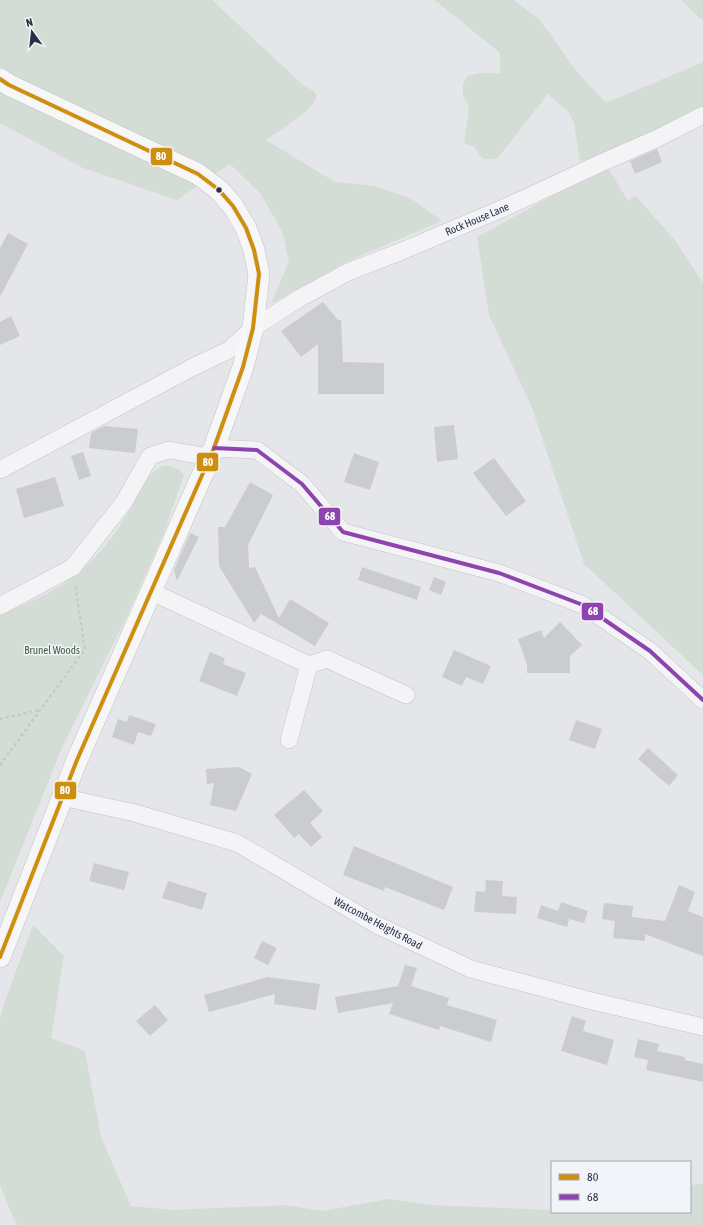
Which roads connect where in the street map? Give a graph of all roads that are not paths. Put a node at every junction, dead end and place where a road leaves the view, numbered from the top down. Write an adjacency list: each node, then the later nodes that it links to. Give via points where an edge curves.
1 (0, 79): 3 (main road, via 198,174 219,190 246,228 254,250 259,274)
2 (703, 115): 3 (street, Rock House Lane, via 508,206 348,272)
3 (253, 328): 4 (main road, via 243,367); 5 (street, Rock House Lane, via 229,350)
4 (212, 453): 6 (main road); 7 (street, via 169,450 150,456 124,502 73,567); 10 (street, via 257,450 302,484 343,532 498,573 583,605 650,651)
5 (0, 470)
6 (152, 592): 8 (street); 12 (main road)
7 (0, 605)
8 (309, 665): 9 (street, via 327,659); 11 (street)
9 (406, 695)
10 (703, 700)
11 (289, 740)
12 (62, 797): 13 (main road); 14 (street, Watcombe Heights Road, via 135,813 237,844 377,925 470,969)
13 (0, 957)
14 (703, 1027)

